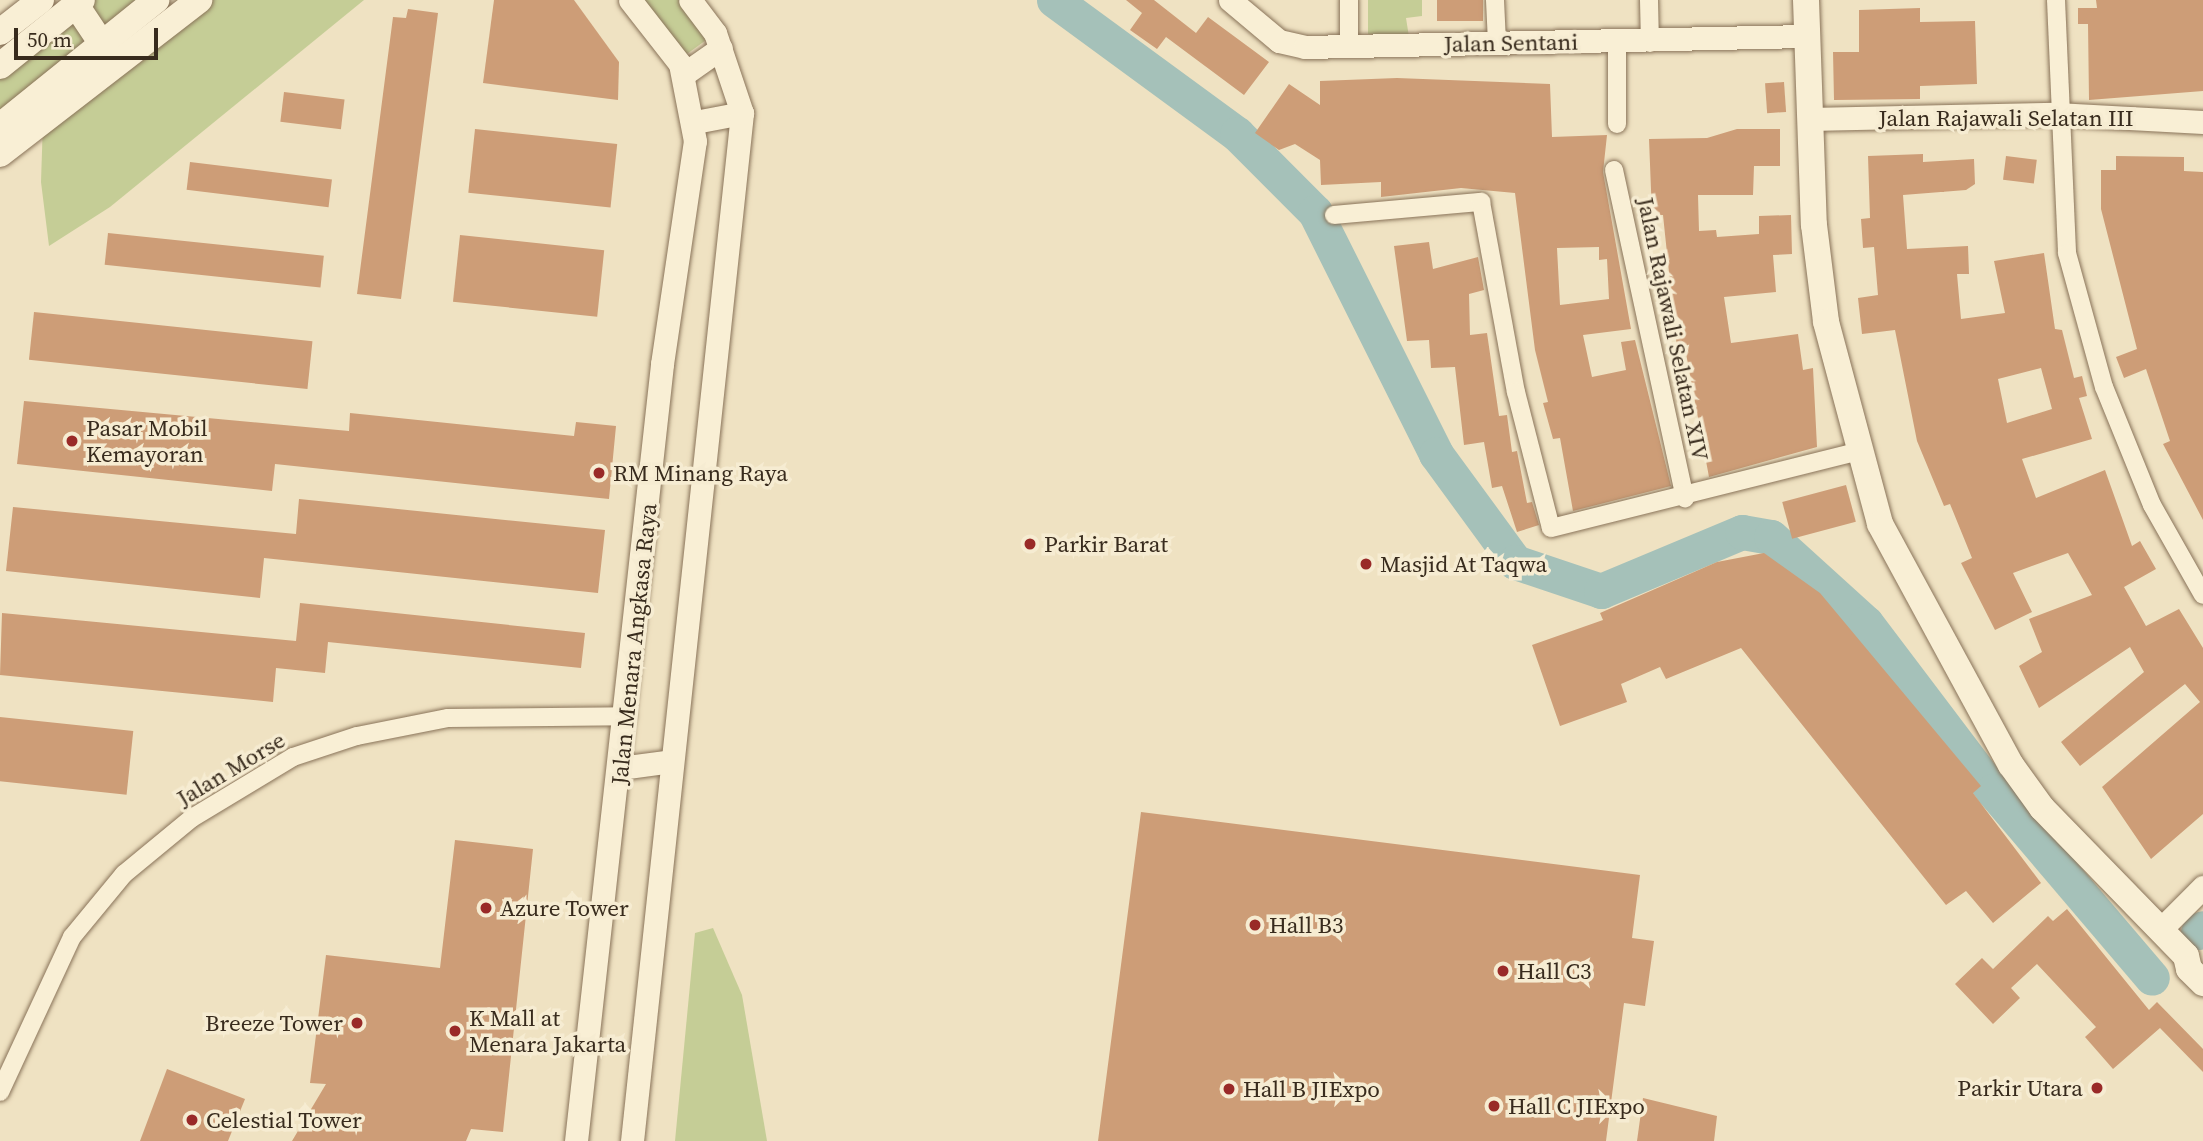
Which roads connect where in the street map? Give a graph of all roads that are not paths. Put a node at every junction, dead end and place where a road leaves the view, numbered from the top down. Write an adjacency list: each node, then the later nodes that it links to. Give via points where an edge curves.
1 (41, 0): 13 (main road)
2 (156, 0): 18 (main road)
3 (198, 0): 30 (main road)
4 (630, 0): 22 (street, Jalan Menara Angkasa Raya)
5 (691, 0): 19 (street)
6 (1230, 0): 20 (street, Jalan Sentani, via 1279,41)
7 (1349, 0): 20 (street)
8 (1495, 0): 15 (street)
9 (1649, 0): 17 (street)
10 (1806, 0): 14 (main road)
11 (2056, 0): 24 (street)
12 (79, 3): 18 (main road); 21 (main road)
13 (0, 32)
14 (1807, 36): 17 (street, Jalan Sentani); 25 (main road)
15 (1497, 42): 16 (street, Jalan Sentani); 20 (street, Jalan Sentani)
16 (1617, 43): 17 (street, Jalan Sentani); 28 (street)
17 (1650, 43)
18 (102, 44): 29 (main road)
19 (721, 48): 22 (street); 23 (street)
20 (1349, 48)
21 (0, 66)
22 (684, 74): 26 (street, Jalan Menara Angkasa Raya)
23 (742, 113): 26 (street); 37 (street)
24 (2056, 114): 25 (street, Jalan Rajawali Selatan III); 27 (street, Jalan Rajawali Selatan III); 35 (street, via 2067,253 2104,387 2152,505)
25 (1809, 119): 33 (main road, via 1826,322)
26 (695, 122): 36 (street, Jalan Menara Angkasa Raya, via 662,364)
27 (2203, 122)
28 (1617, 124)
29 (0, 126)
30 (0, 155)
31 (1614, 170): 34 (street, Jalan Rajawali Selatan XIV)
32 (1334, 215): 34 (street, via 1481,202 1516,392 1551,528)
33 (1856, 452): 34 (street); 40 (main road, via 1902,573 2011,765 2042,808)
34 (1685, 498)
35 (2203, 595)
36 (627, 716): 38 (street, Jalan Menara Angkasa Raya); 43 (street, Jalan Morse, via 448,718 357,736 282,764 192,818 124,874 72,937)
37 (672, 761): 38 (street); 45 (street)
38 (620, 768): 44 (street, Jalan Menara Angkasa Raya)
39 (2203, 887): 40 (street)
40 (2160, 930): 41 (main road)
41 (2195, 958): 42 (main road)
42 (2203, 983)
43 (0, 1092)
44 (576, 1141)
45 (632, 1141)

